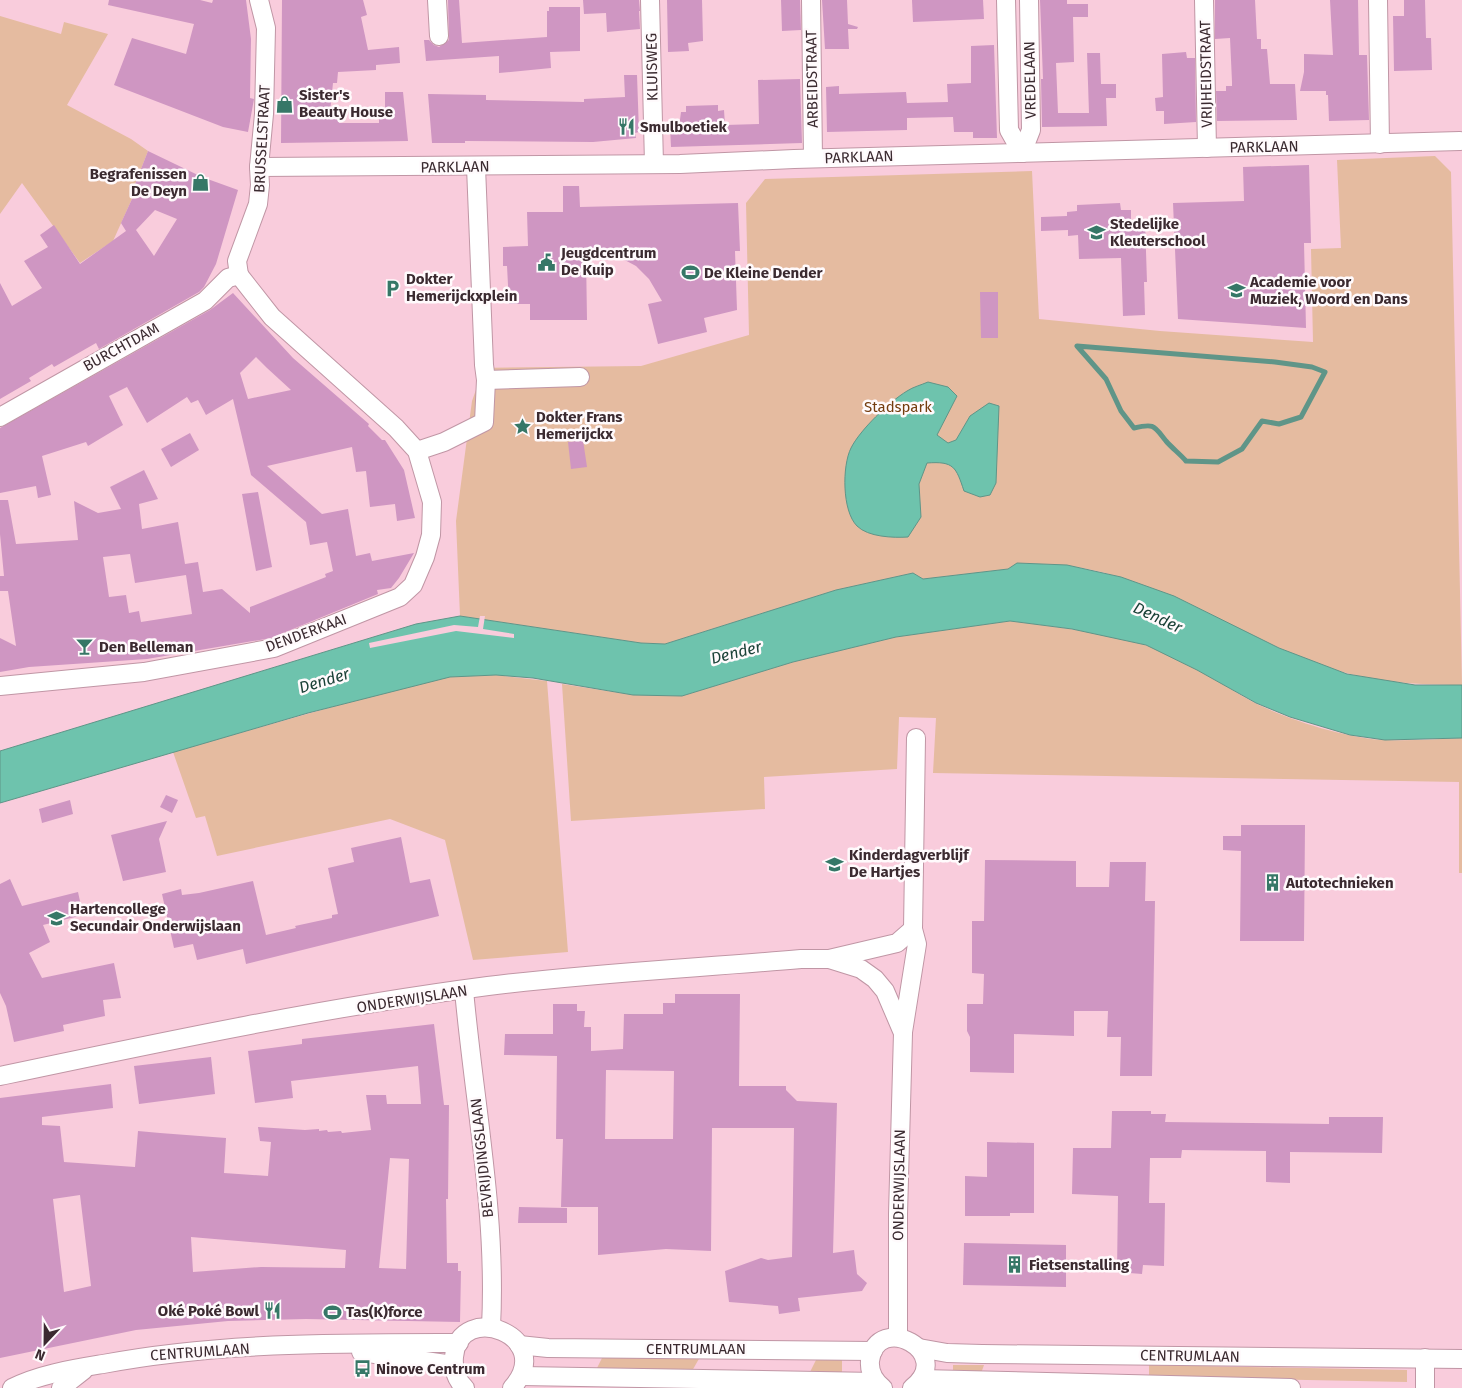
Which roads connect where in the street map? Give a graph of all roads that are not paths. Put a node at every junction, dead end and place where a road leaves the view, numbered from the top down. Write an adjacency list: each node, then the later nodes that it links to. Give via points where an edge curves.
1 (259, 0): 16 (street, BRUSSELSTRAAT, via 266,28)
2 (437, 0): 9 (street)
3 (650, 0): 15 (street, KLUISWEG)
4 (812, 0): 14 (street, ARBEIDSTRAAT)
5 (1006, 0): 13 (street, VREDELAAN, via 1009,130)
6 (1029, 0): 13 (street, VREDELAAN, via 1031,130)
7 (1204, 0): 12 (street, VRIJHEIDSTRAAT)
8 (1378, 0): 11 (street)
9 (439, 36)
10 (1460, 142): 11 (street, PARKLAAN)
11 (1380, 144): 12 (street, PARKLAAN)
12 (1207, 148): 13 (street, PARKLAAN)
13 (1022, 153): 14 (street, PARKLAAN)
14 (813, 158): 15 (street, PARKLAAN)
15 (654, 164): 17 (street, PARKLAAN)
16 (259, 167): 17 (street, PARKLAAN); 18 (street, BRUSSELSTRAAT, via 258,204 237,261)
17 (476, 167): 20 (street)
18 (239, 275): 21 (street, BURCHTDAM, via 228,278 204,301); 22 (street, via 272,317 396,428)
19 (580, 377): 20 (street)
20 (486, 380): 22 (street, via 484,422)
21 (0, 417)
22 (417, 451): 23 (street, DENDERKAAI, via 432,502 431,535 413,585 400,597 274,648 144,672)
23 (0, 686)
24 (916, 738): 25 (street, ONDERWIJSLAAN)
25 (913, 929): 26 (street, ONDERWIJSLAAN, via 897,943); 28 (street, ONDERWIJSLAAN, via 917,944)
26 (829, 959): 27 (street, ONDERWIJSLAAN); 28 (street, ONDERWIJSLAAN, via 861,969 875,979 885,991)
27 (464, 990): 29 (street, ONDERWIJSLAAN, via 258,1025); 30 (street, BEVRIJDINGSLAAN, via 484,1158 491,1260)
28 (903, 1033): 31 (street, ONDERWIJSLAAN)
29 (0, 1076)
30 (491, 1327): 32 (street, via 475,1329); 33 (street, via 509,1333)
31 (898, 1337): 35 (street, CENTRUMLAAN); 36 (street, via 882,1342)
32 (459, 1343): 34 (street, CENTRUMLAAN); 40 (street)
33 (519, 1345): 36 (street, CENTRUMLAAN, via 541,1348); 42 (street, CENTRUMLAAN, via 524,1365)
34 (311, 1346): 40 (street, CENTRUMLAAN); 41 (street, CENTRUMLAAN, via 188,1351)
35 (919, 1348): 37 (street, CENTRUMLAAN, via 947,1353); 43 (street, CENTRUMLAAN, via 925,1362)
36 (874, 1351): 45 (street, CENTRUMLAAN, via 870,1367)
37 (1122, 1355): 38 (street, CENTRUMLAAN); 44 (street)
38 (1425, 1358): 39 (street, CENTRUMLAAN); 50 (street)
39 (1462, 1360)
40 (453, 1365): 48 (street, via 456,1377)
41 (90, 1366): 46 (street, CENTRUMLAAN, via 26,1381); 47 (street, CENTRUMLAAN)
42 (517, 1382): 45 (street, CENTRUMLAAN)
43 (916, 1384): 44 (street, CENTRUMLAAN)
44 (1122, 1384): 49 (street, CENTRUMLAAN)
45 (880, 1385)
46 (12, 1388)
47 (61, 1388)
48 (465, 1388)
49 (1291, 1388)
50 (1425, 1388)

